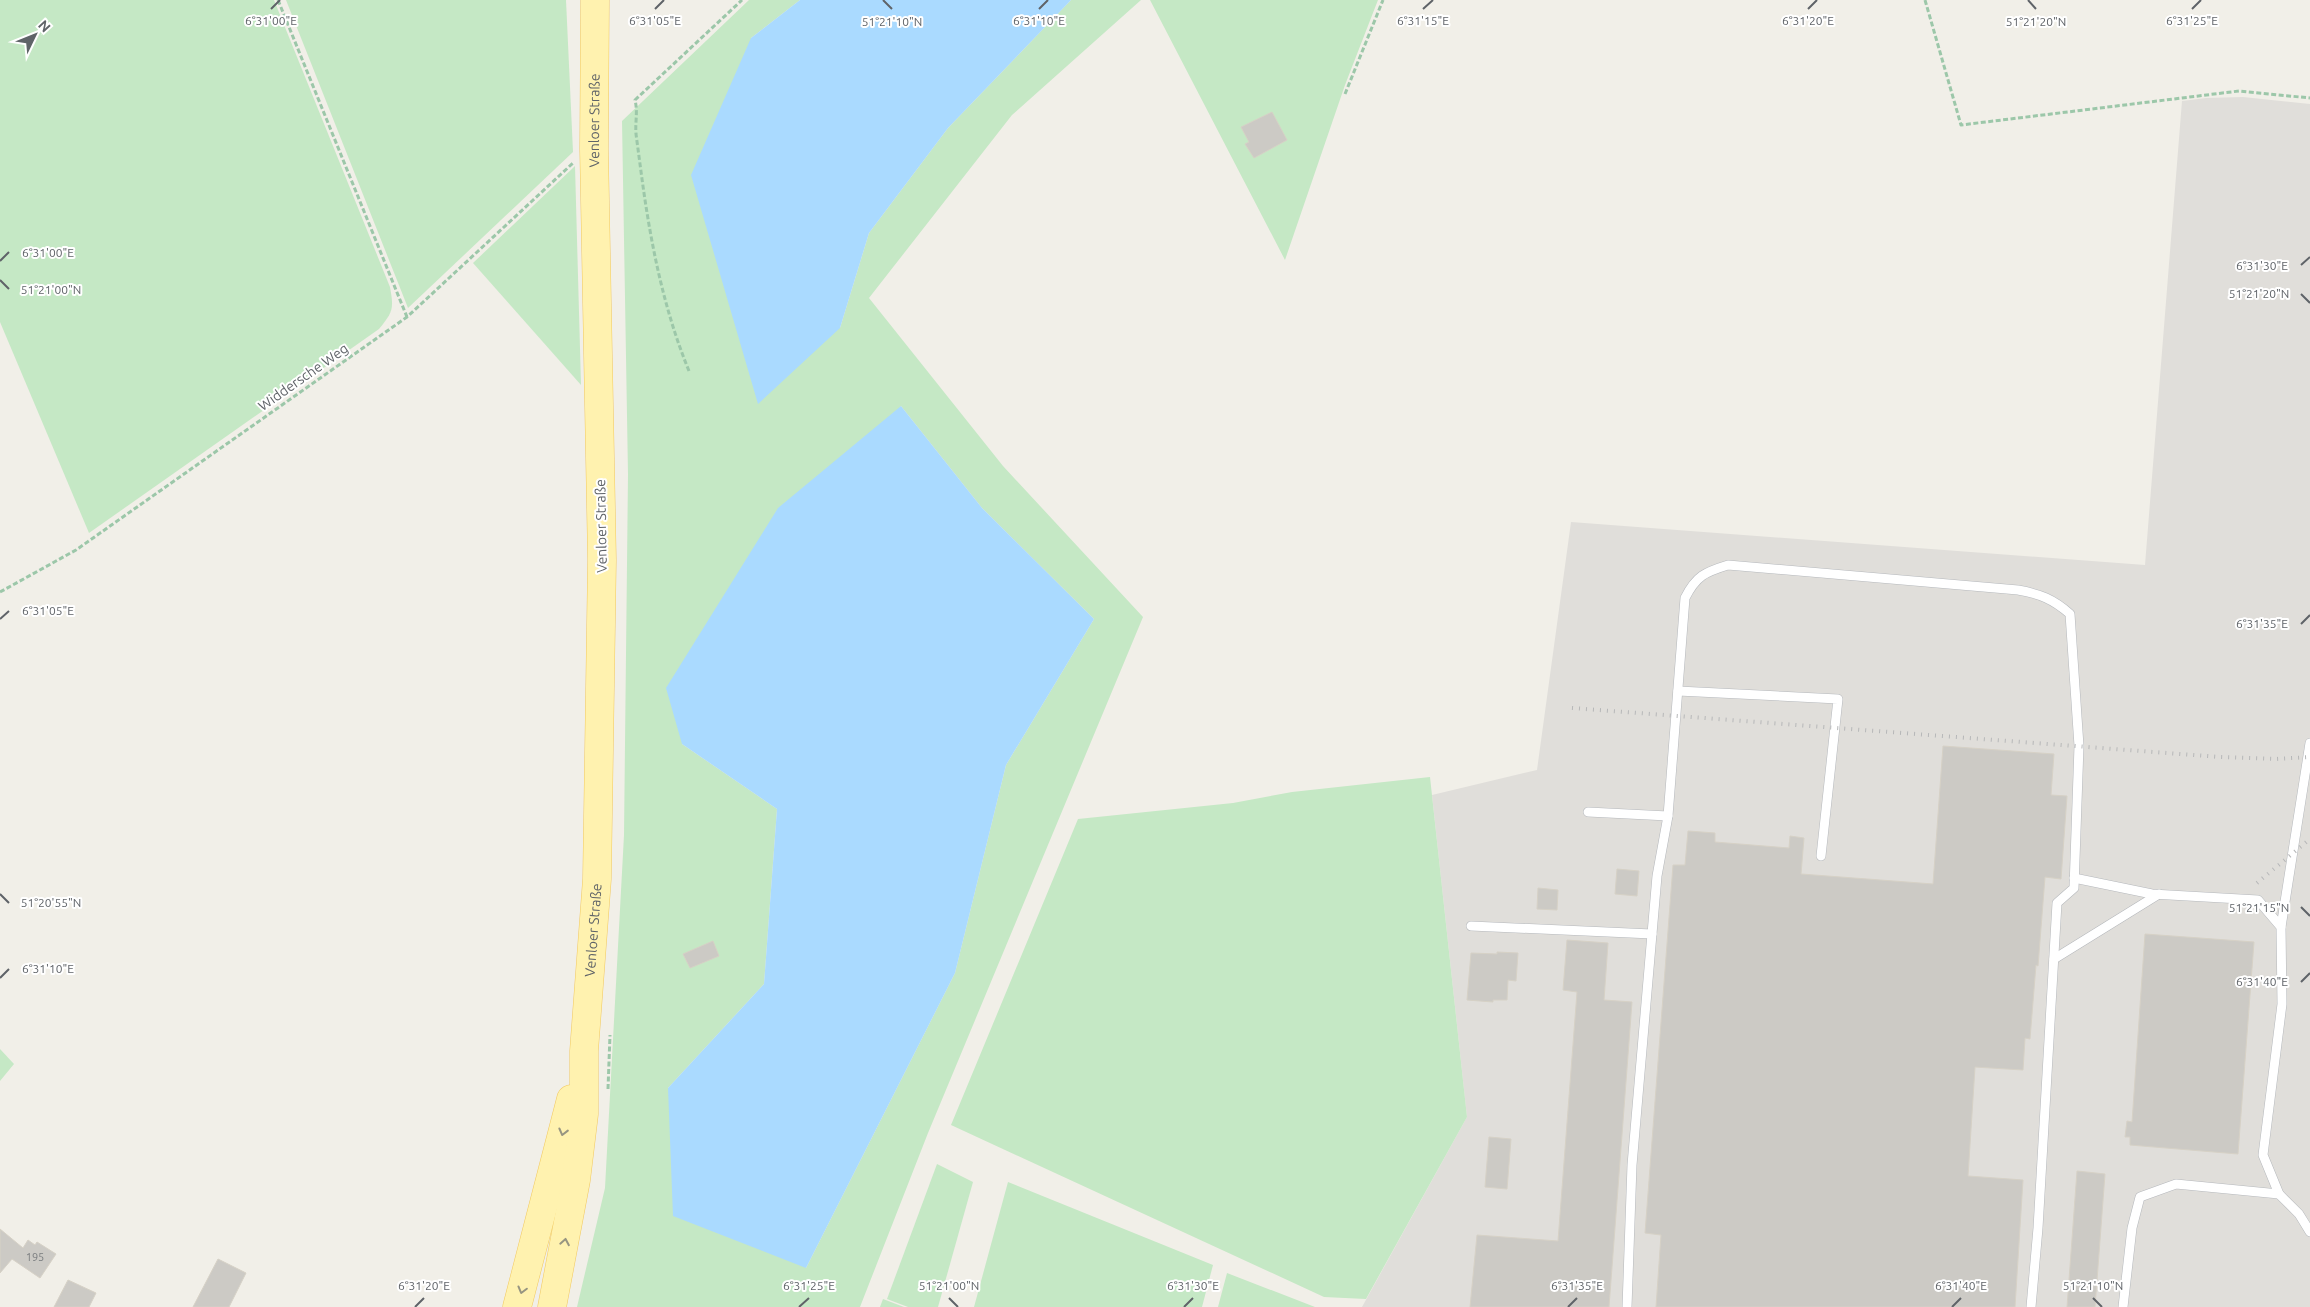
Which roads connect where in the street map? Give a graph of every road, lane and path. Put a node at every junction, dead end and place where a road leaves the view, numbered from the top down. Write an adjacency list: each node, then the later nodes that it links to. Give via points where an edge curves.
1 (278, 0): 9 (path)
2 (595, 0): 8 (main road, Venloer Straße)
3 (742, 0): 10 (path, via 635,100 646,208 663,294)
4 (1383, 0): 6 (path)
5 (1925, 0): 7 (path, via 1961,125 2239,90)
6 (1345, 94)
7 (2310, 98)
8 (594, 149): 9 (path, Widdersche Weg, via 568,167); 23 (main road, Venloer Straße, via 602,560 597,879)
9 (407, 317): 11 (path, Widdersche Weg, via 76,550)
10 (689, 371)
11 (0, 592)
12 (1678, 691): 15 (lane); 16 (lane, via 1838,699); 17 (lane, via 1685,598 1693,582 1728,565 2008,589 2039,594 2056,602 2070,614 2079,746)
13 (2310, 743): 20 (lane)
14 (1588, 812): 15 (lane)
15 (1668, 816): 21 (lane, via 1657,876)
16 (1821, 856)
17 (2074, 878): 18 (lane); 22 (lane, via 2074,888 2057,903)
18 (2159, 894): 20 (lane, via 2258,900); 22 (lane)
19 (1471, 926): 21 (lane)
20 (2281, 927): 24 (lane, via 2282,1004 2263,1155)
21 (1652, 934): 28 (lane, via 1632,1165)
22 (2054, 959): 29 (lane)
23 (584, 1051): 26 (main road, Venloer Straße, one-way to 26); 27 (main road, Venloer Straße, one-way to 23, via 576,1180 584,1114)
24 (2279, 1194): 25 (lane, via 2299,1214); 30 (lane, via 2176,1184 2140,1197 2132,1228)
25 (2310, 1232)
26 (517, 1307)
27 (552, 1307)
28 (1627, 1307)
29 (2031, 1307)
30 (2123, 1307)

